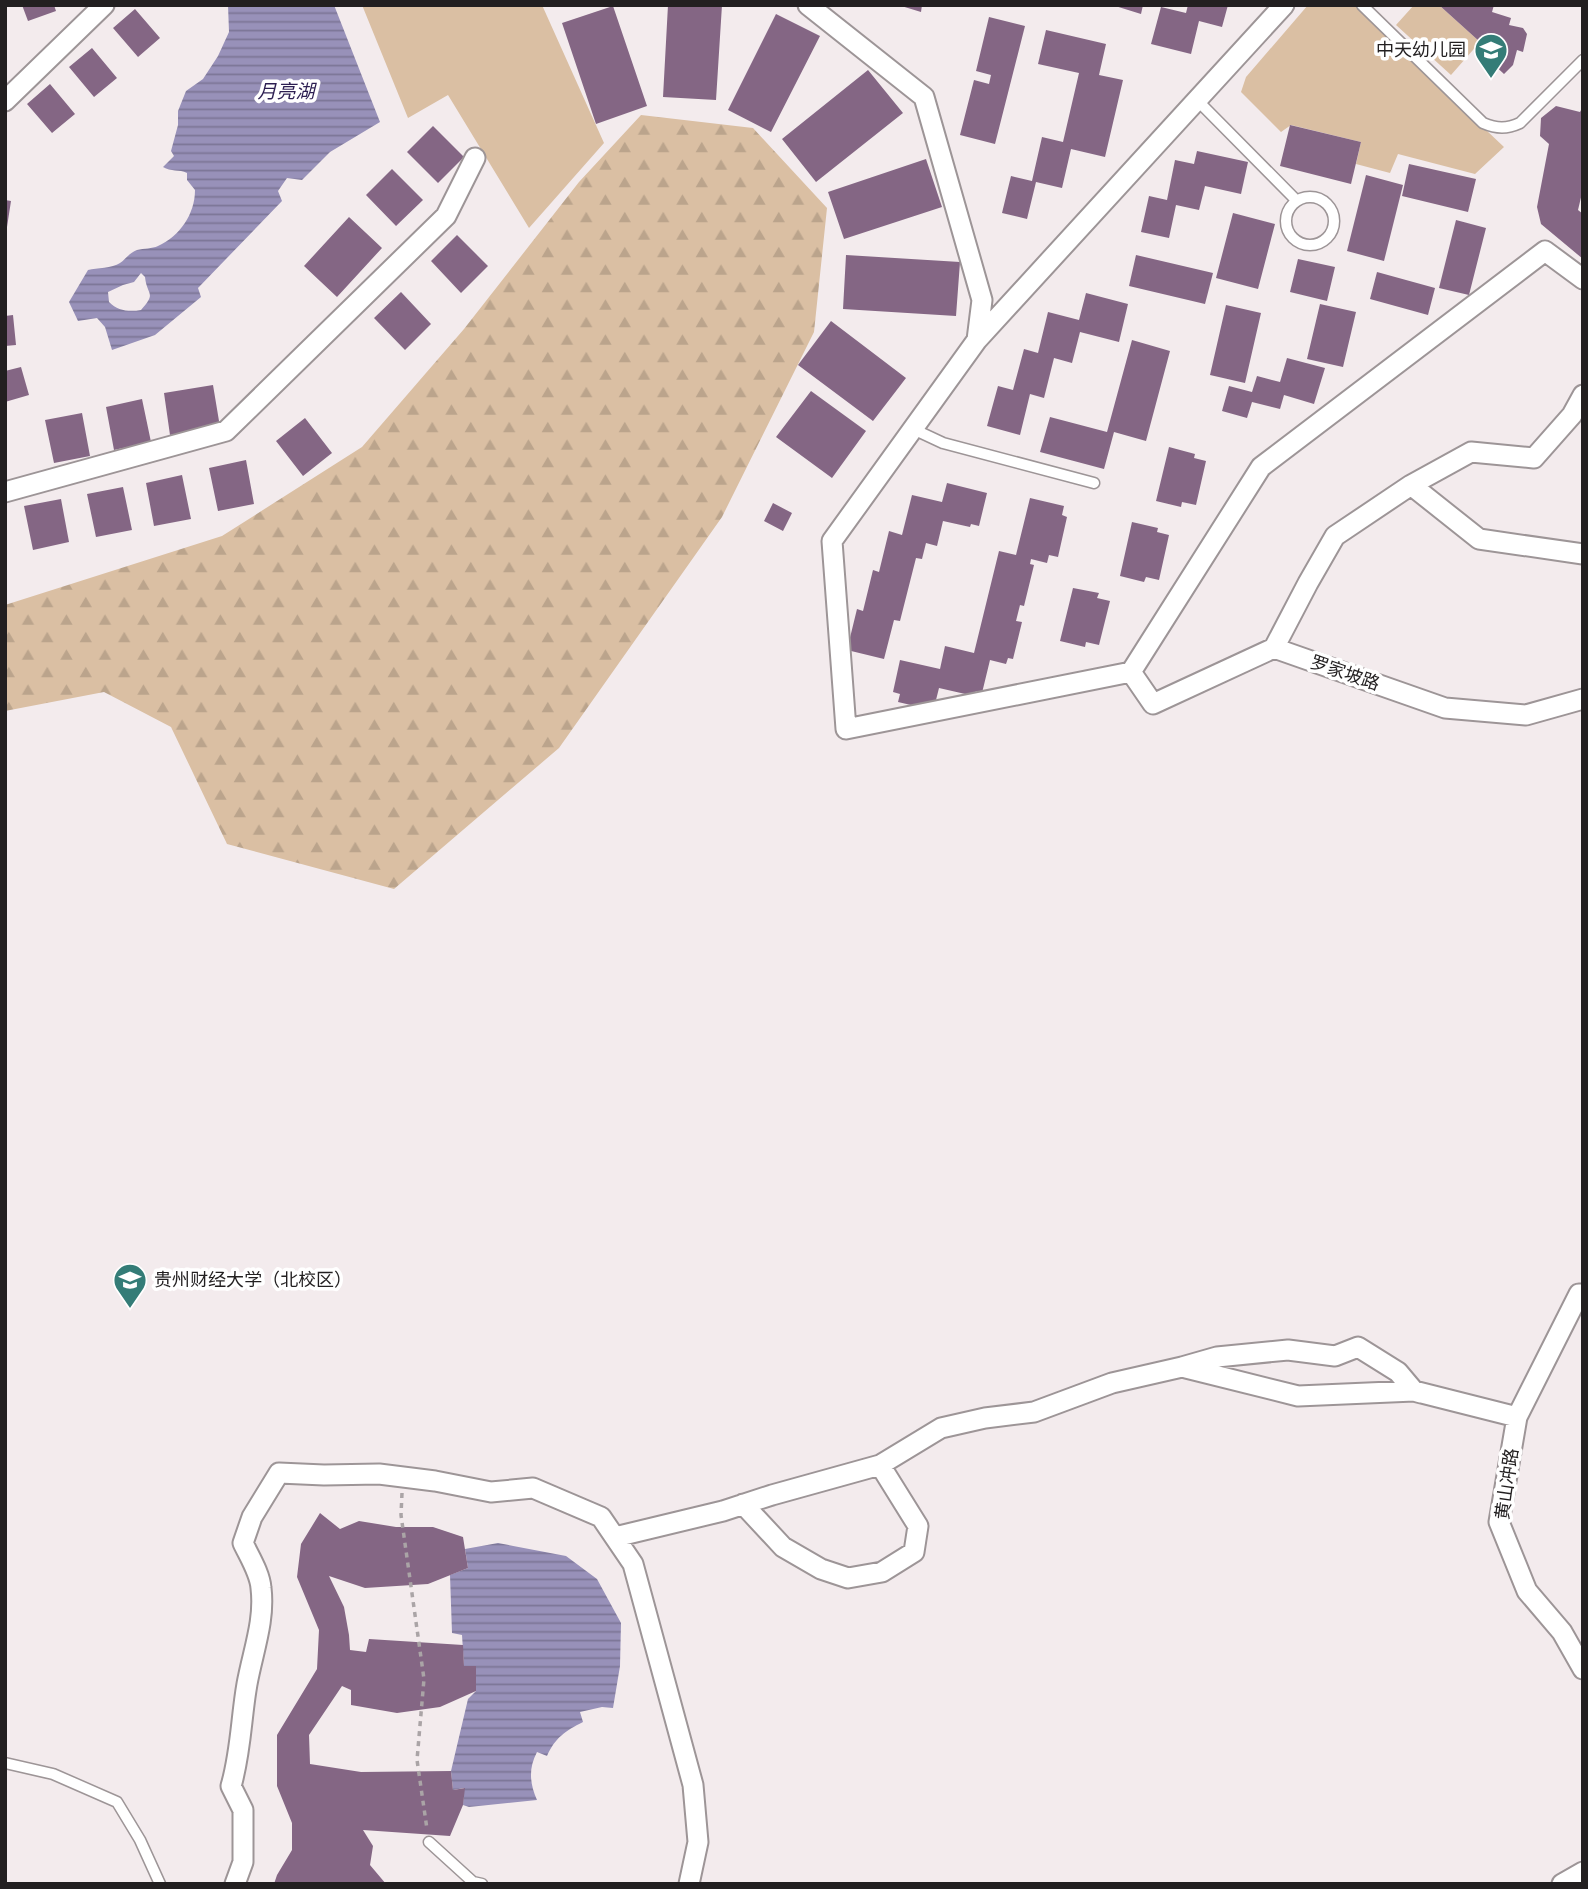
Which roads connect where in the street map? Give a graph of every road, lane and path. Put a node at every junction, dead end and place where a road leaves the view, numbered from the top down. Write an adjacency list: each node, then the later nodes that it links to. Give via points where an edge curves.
1 (104, 5): 7 (street)
2 (808, 5): 11 (street, via 924,97 982,300)
3 (1284, 5): 6 (street)
4 (1362, 5): 5 (lane, via 1483,123 1493,127 1520,123)
5 (1583, 60)
6 (1197, 100): 9 (lane); 11 (street)
7 (5, 101)
8 (475, 158): 16 (street, via 446,216 226,431)
9 (1297, 201): 9 (lane, via 1313,197 1328,205 1333,228 1323,242 1308,246 1289,235 1287,213)
10 (1583, 279): 19 (street, via 1545,251 1261,467)
11 (977, 340): 13 (street)
12 (1583, 395): 15 (street, via 1572,415 1534,458 1471,452)
13 (914, 429): 14 (lane, via 943,443); 19 (street, via 832,541 846,729)
14 (1094, 484)
15 (1411, 485): 17 (street, via 1479,539); 18 (street, via 1335,536)
16 (7, 488)
17 (1583, 554)
18 (1274, 648): 19 (street, via 1153,704); 20 (street, 罗家坡路, via 1445,708 1526,715)
19 (1131, 672)
20 (1583, 699)
21 (1583, 1294): 24 (street, 黄山冲路, via 1579,1294)
22 (1182, 1367): 23 (street, via 1298,1396); 23 (street, via 1217,1357 1288,1350 1335,1356 1359,1347 1398,1372); 25 (street, via 1112,1383 1034,1412 940,1428)
23 (1414, 1391): 24 (street)
24 (1517, 1417): 29 (street, 黄山冲路, via 1499,1522 1527,1591 1562,1632)
25 (880, 1465): 27 (street); 27 (street, via 918,1526 914,1552 882,1572 848,1578 821,1569 783,1547)
26 (403, 1477): 28 (street, via 491,1492 533,1488 601,1517); 31 (path, via 401,1515 424,1679 417,1760); 34 (street, via 279,1473 252,1517 243,1543 261,1584 262,1611 231,1786 243,1810 243,1862)
27 (743, 1504): 28 (street)
28 (615, 1538): 36 (street, via 634,1564 693,1785 698,1842)
29 (1583, 1669)
30 (5, 1763): 33 (lane, via 53,1774 117,1802)
31 (429, 1842): 35 (lane, via 473,1882)
32 (1583, 1872): 37 (street)
33 (160, 1884)
34 (234, 1884)
35 (482, 1884)
36 (690, 1884)
37 (1562, 1884)

